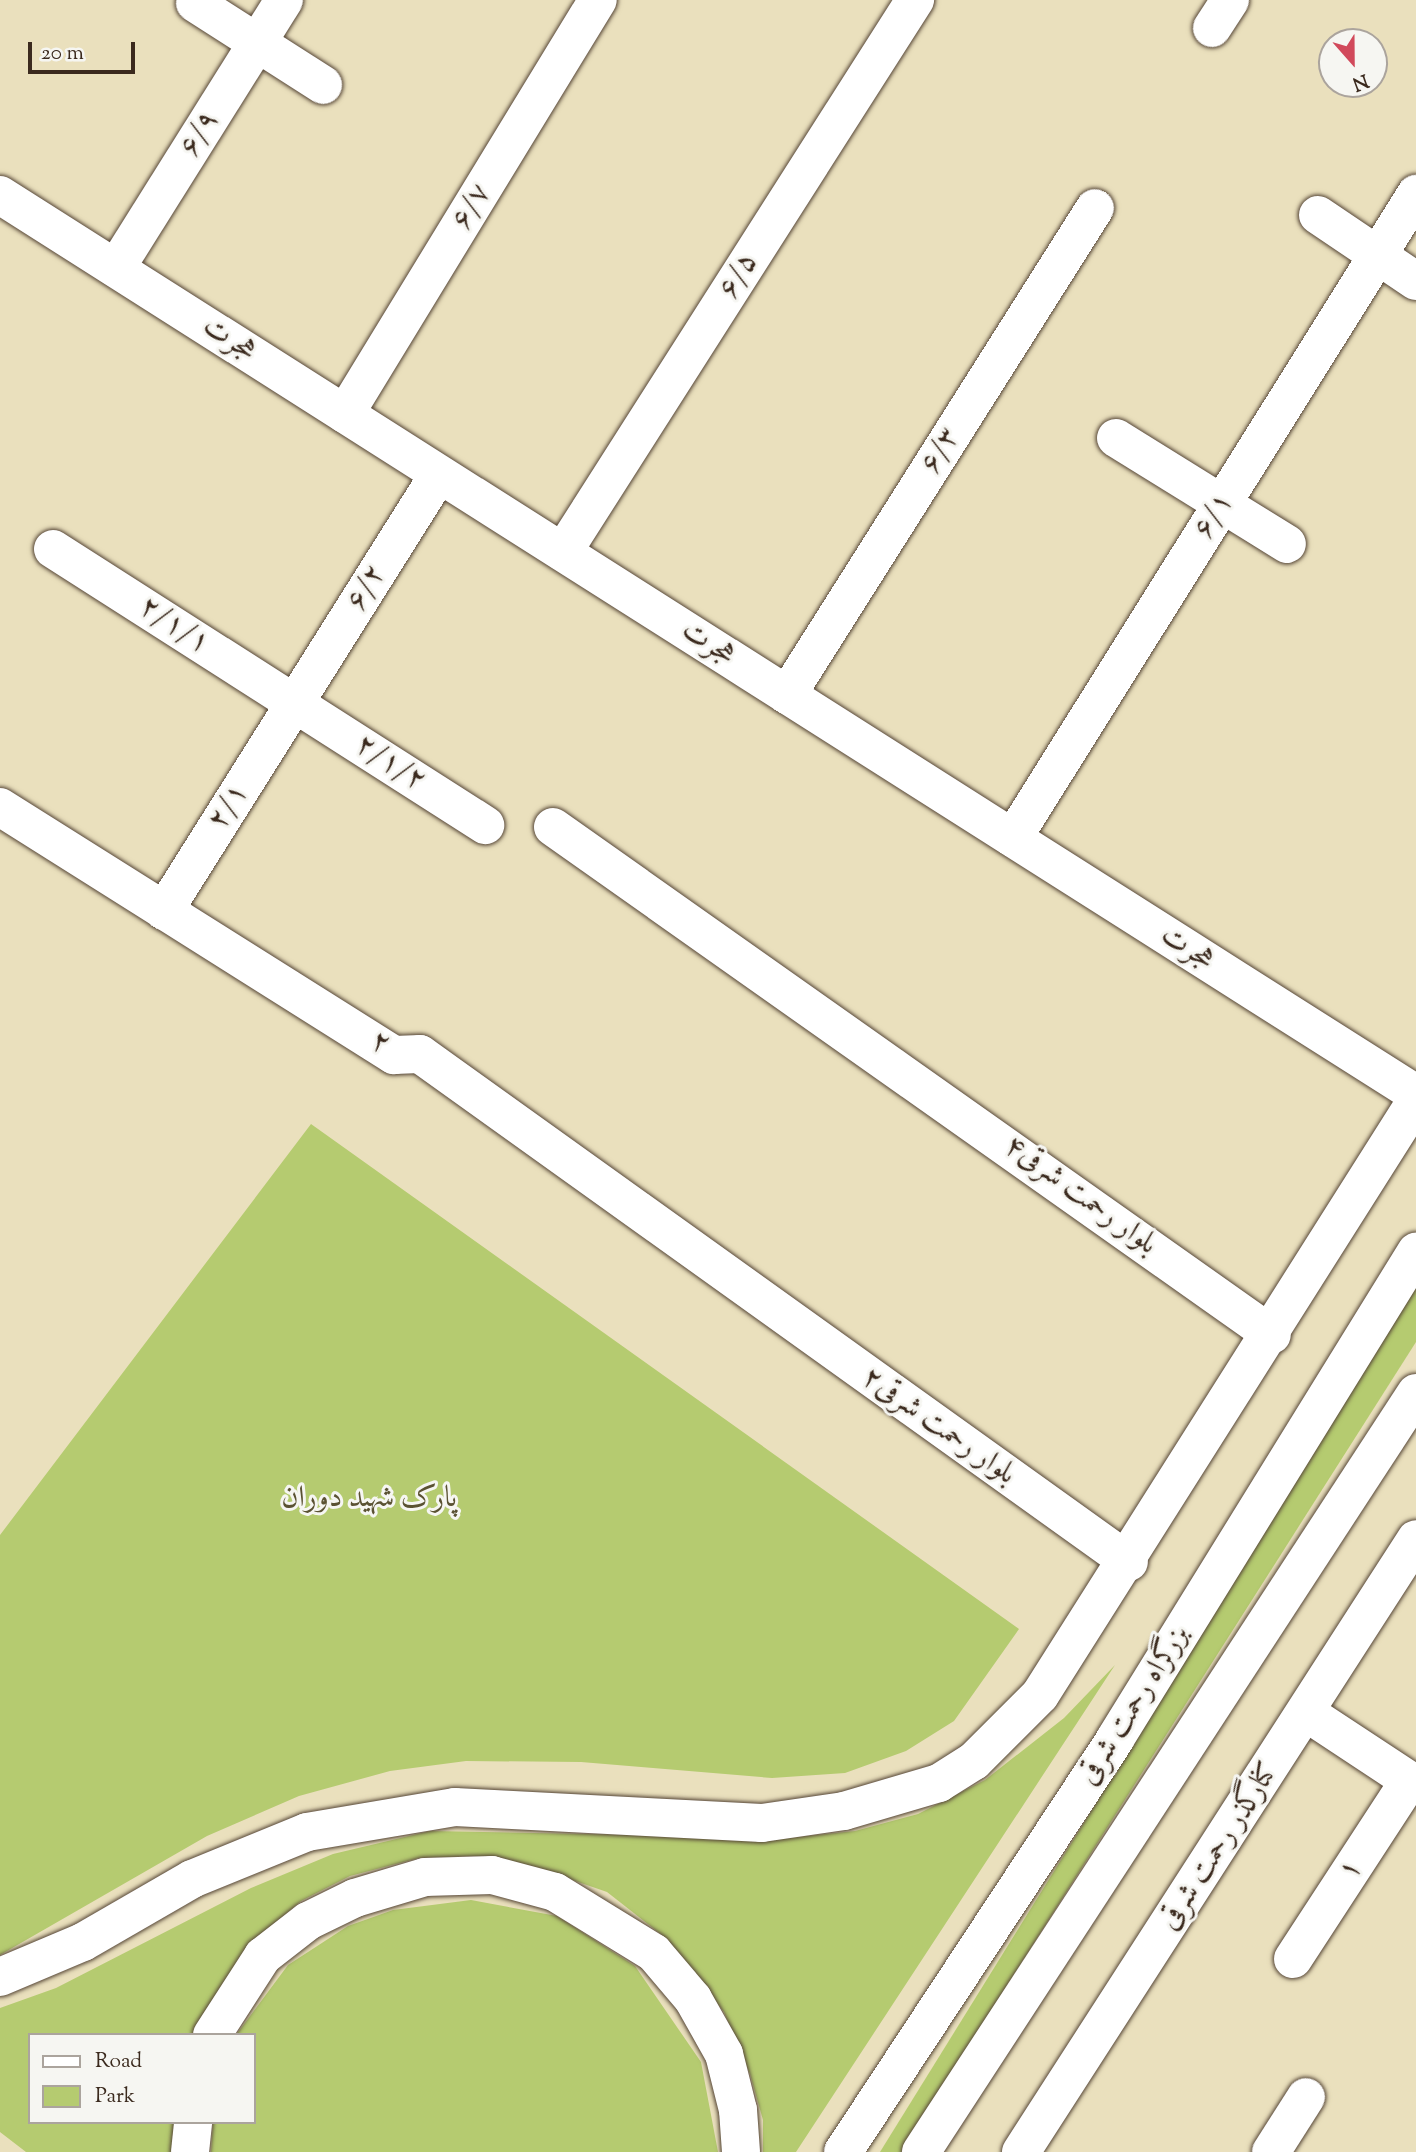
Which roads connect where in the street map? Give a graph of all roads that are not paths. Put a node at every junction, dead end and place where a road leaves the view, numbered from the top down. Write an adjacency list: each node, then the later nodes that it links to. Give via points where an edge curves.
1 (284, 0): 5 (main road, ۶/۹)
2 (598, 0): 14 (main road, ۶/۷)
3 (915, 0): 20 (main road, ۶/۵)
4 (195, 3): 5 (main road)
5 (257, 43): 6 (main road); 12 (main road, ۶/۹)
6 (323, 85)
7 (1416, 194): 11 (main road, ۶/۱)
8 (0, 195): 12 (main road, هجرت)
9 (1096, 208): 21 (main road, ۶/۳)
10 (1318, 215): 11 (main road)
11 (1378, 255): 13 (main road); 17 (main road, ۶/۱)
12 (116, 268): 14 (main road, هجرت)
13 (1416, 281)
14 (345, 414): 16 (main road, هجرت)
15 (1116, 438): 17 (main road)
16 (439, 474): 20 (main road, هجرت); 22 (main road, ۶/۲)
17 (1222, 504): 18 (main road); 26 (main road, ۶/۱)
18 (1287, 544)
19 (53, 549): 22 (main road, ۲/۱/۱)
20 (563, 552): 21 (main road, هجرت)
21 (787, 695): 26 (main road, هجرت)
22 (295, 703): 24 (main road, ۲/۱/۲); 27 (main road, ۲/۱)
23 (0, 807): 27 (main road, ۲)
24 (485, 825)
25 (553, 827): 32 (main road, بلوار رحمت شرقی۴, via 888,1058)
26 (1013, 838): 28 (main road, هجرت)
27 (164, 911): 31 (main road, ۲, via 394,1055 420,1054)
28 (1416, 1094)
29 (1416, 1101): 32 (main road)
30 (1416, 1252): 45 (main road, بزرگراه رحمت شرقی, via 1115,1739)
31 (748, 1293): 35 (main road, بلوار رحمت شرقی۲)
32 (1272, 1335): 35 (main road)
33 (1416, 1393): 46 (main road, بزرگراه رحمت شرقی)
34 (1416, 1539): 36 (main road, کنارگذر رحمت شرقی)
35 (1129, 1562): 39 (main road, via 1040,1695 1007,1731 974,1761 908,1797 762,1823 455,1807 307,1832 192,1879 83,1942)
36 (1307, 1713): 37 (main road); 47 (main road, کنارگذر رحمت شرقی)
37 (1413, 1783): 38 (main road, ۱)
38 (1293, 1959)
39 (0, 1977)
40 (213, 2033): 44 (main road, via 263,1956 308,1921 355,1898 425,1878 492,1875 555,1892 654,1953 693,2000 723,2054)
41 (1306, 2097): 48 (main road)
42 (193, 2124): 43 (main road)
43 (190, 2152)
44 (741, 2152)
45 (843, 2152)
46 (921, 2152)
47 (1021, 2152)
48 (1271, 2152)

